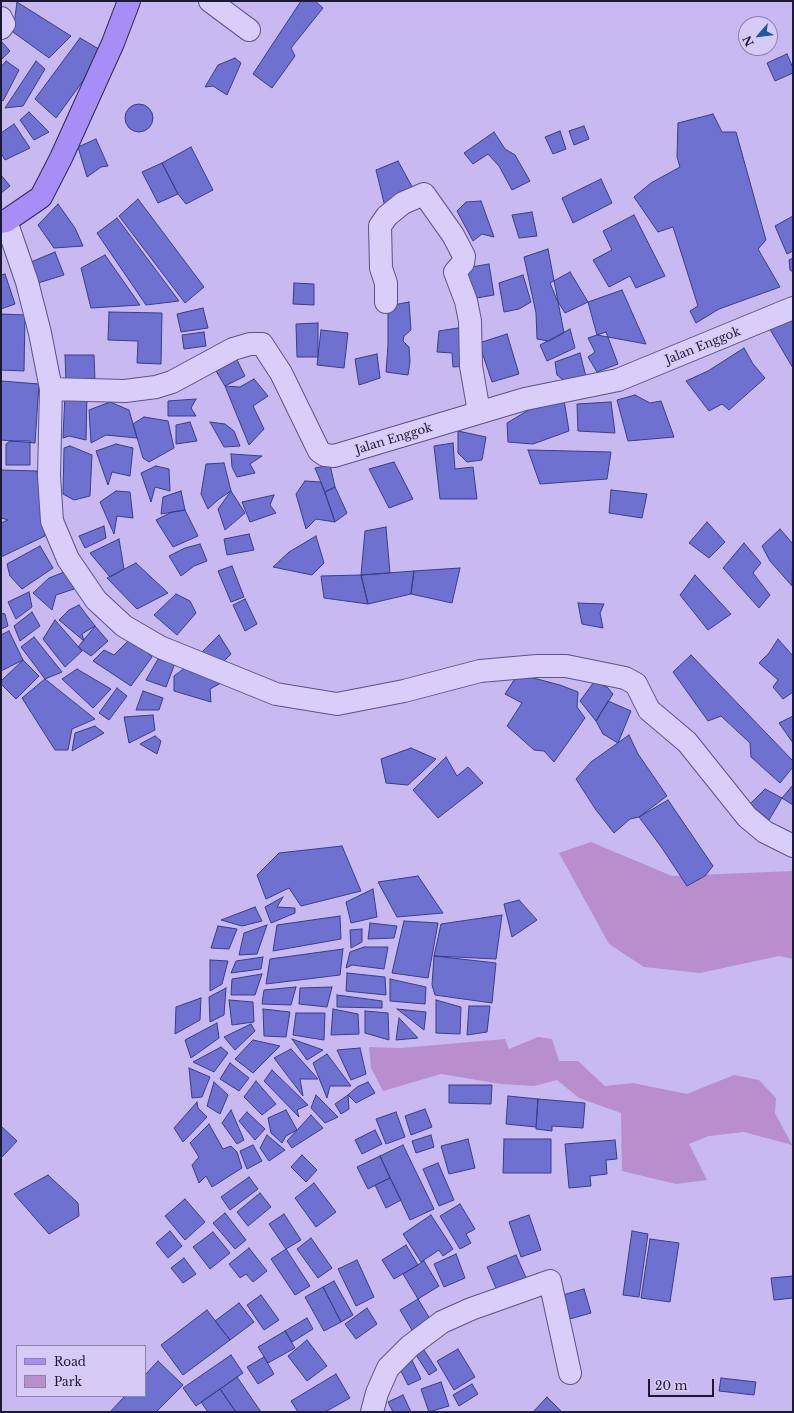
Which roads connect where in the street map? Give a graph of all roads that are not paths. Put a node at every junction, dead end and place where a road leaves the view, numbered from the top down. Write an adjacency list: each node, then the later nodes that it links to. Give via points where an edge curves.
1 (128, 1): 6 (main road, via 113,43 41,197)
2 (210, 1): 5 (street)
3 (1, 18): 4 (street, via 4,24)
4 (1, 28)
5 (249, 30)
6 (3, 222): 9 (street, via 26,282 40,333)
7 (386, 302): 10 (street, via 386,283 381,268 380,226 387,216 403,203 424,194 453,235 464,256 463,263 455,272 466,301 470,321 471,366)
8 (793, 308): 10 (street, Jalan Enggok, via 618,380 525,399)
9 (51, 389): 10 (street, Jalan Enggok, via 125,391 156,387 172,382 233,349 250,344 262,344 281,373 319,451 325,455 334,456); 11 (street, via 49,476 52,521 68,560 96,600 124,626 160,647 276,694 337,704 404,691 480,671 566,666 625,678 636,684 649,710 687,742 747,817 764,832)
10 (480, 412)
11 (793, 846)
12 (570, 1373): 13 (street, via 550,1281 442,1322 410,1346 388,1368)
13 (372, 1412)

